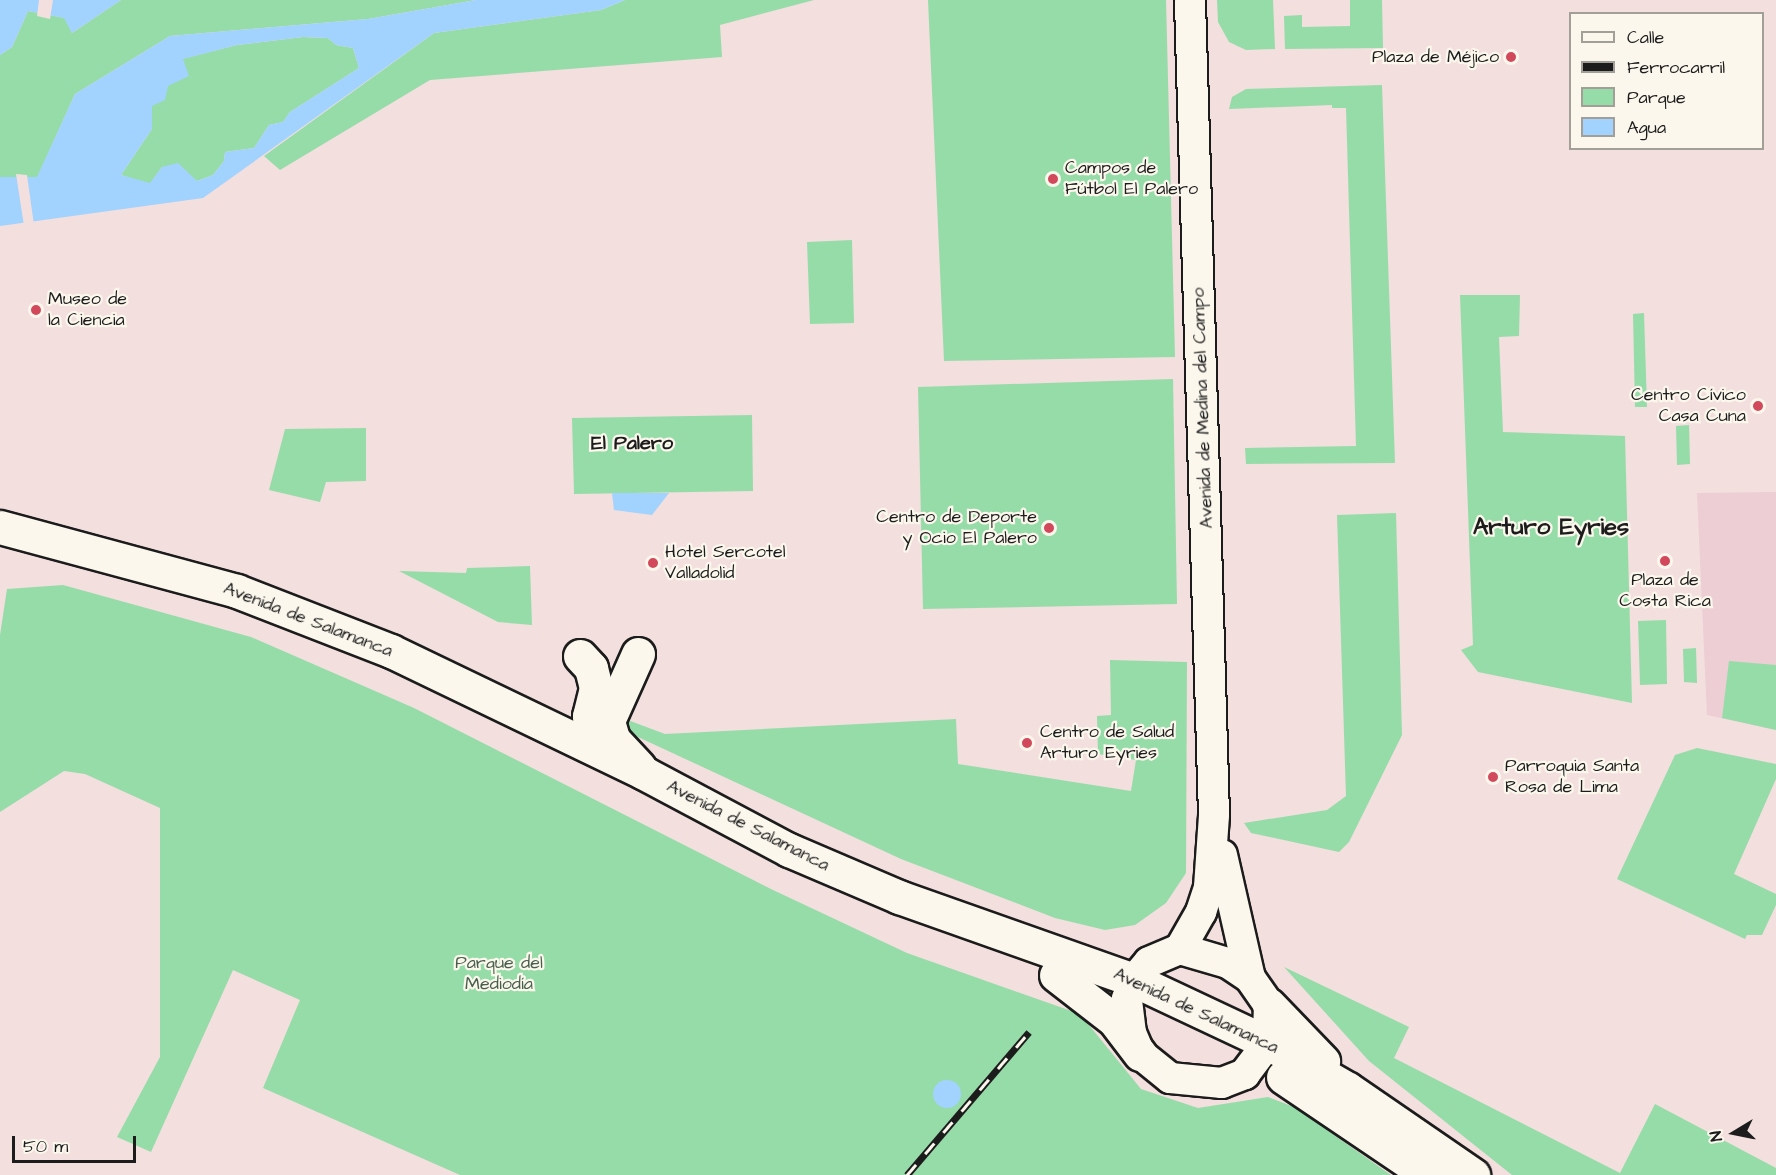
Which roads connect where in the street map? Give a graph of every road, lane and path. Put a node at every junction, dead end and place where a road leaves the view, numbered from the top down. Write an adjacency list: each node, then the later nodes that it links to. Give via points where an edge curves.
1 (1190, 0): 10 (main road, Avenida de Medina del Campo)
2 (0, 526): 7 (highway, Avenida de Salamanca, via 237,591 391,651)
3 (0, 549): 8 (highway, Avenida de Salamanca, via 242,614)
4 (638, 654): 9 (highway, via 608,721 613,739)
5 (580, 656): 6 (highway, via 591,668 596,688)
6 (589, 716): 7 (highway); 8 (highway)
7 (558, 731): 8 (highway, Avenida de Salamanca)
8 (600, 765): 9 (highway, Avenida de Salamanca); 12 (highway, Avenida de Salamanca, via 874,911)
9 (644, 773): 14 (highway, Avenida de Salamanca, via 789,850)
10 (1214, 815): 11 (main road, Avenida de Medina del Campo, via 1209,887 1201,912); 13 (main road, Avenida de Medina del Campo, via 1235,926)
11 (1180, 950): 13 (main road, via 1228,963); 14 (main road, via 1149,963)
12 (1056, 975): 14 (highway, Avenida de Salamanca); 17 (highway, via 1114,1020)
13 (1250, 978): 15 (main road)
14 (1131, 989): 16 (highway, Avenida de Salamanca); 17 (main road, via 1131,1033)
15 (1269, 1005): 16 (main road); 18 (highway, via 1336,1071)
16 (1262, 1052): 17 (main road, via 1245,1074 1222,1083 1197,1084 1170,1078); 18 (highway, Avenida de Salamanca); 19 (highway, Avenida de Salamanca)
17 (1140, 1054)
18 (1348, 1089): 20 (highway, Avenida de Salamanca)
19 (1428, 1175)
20 (1473, 1175)

